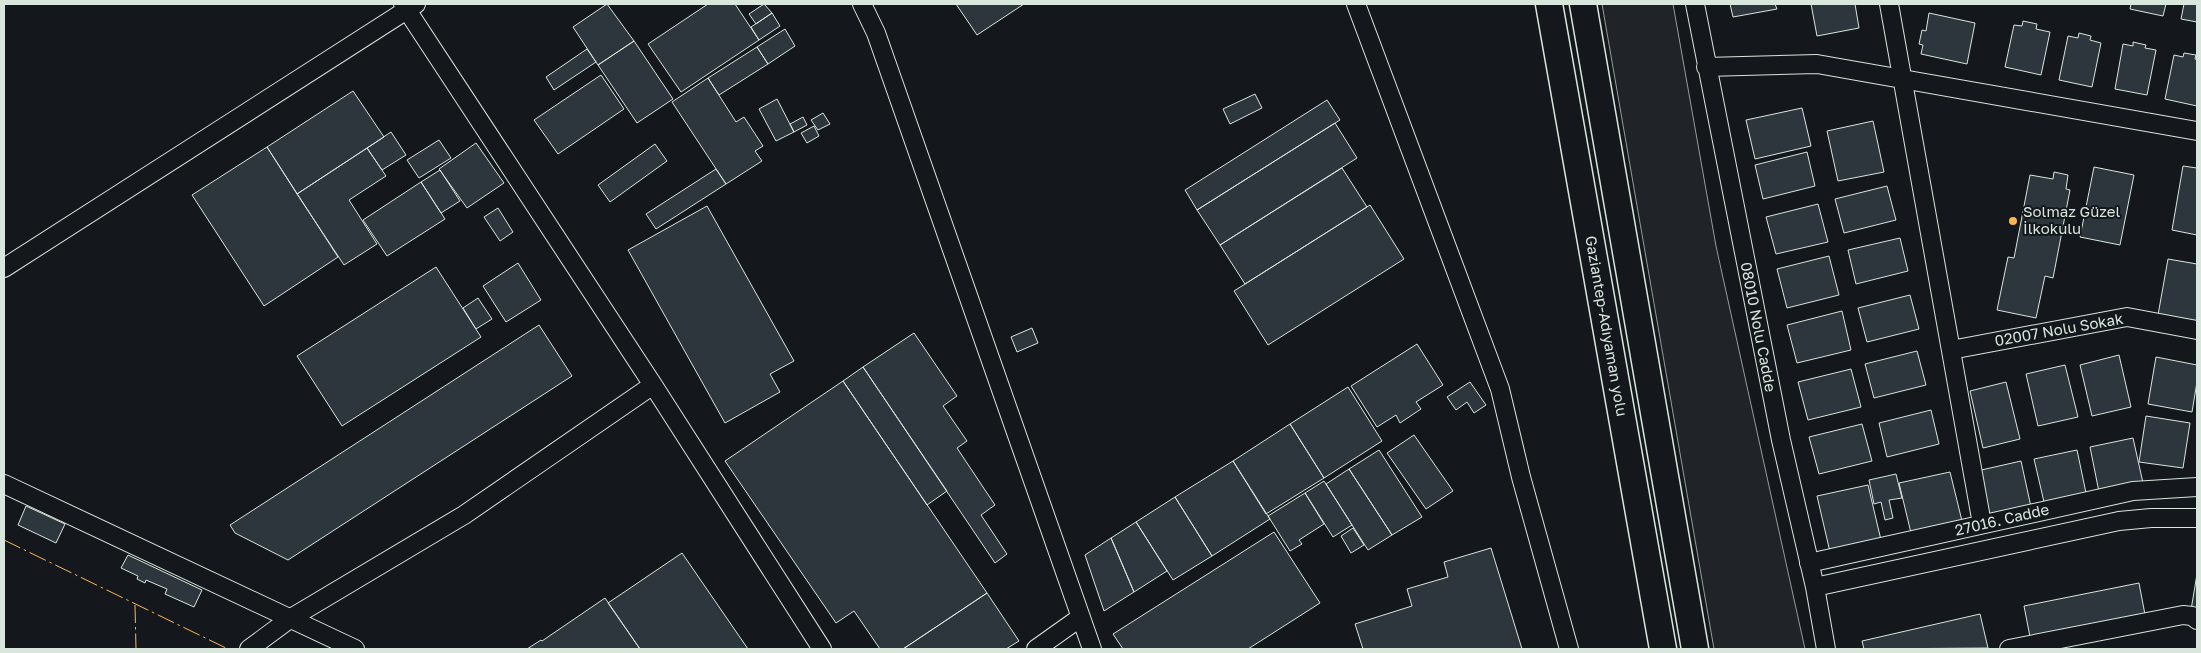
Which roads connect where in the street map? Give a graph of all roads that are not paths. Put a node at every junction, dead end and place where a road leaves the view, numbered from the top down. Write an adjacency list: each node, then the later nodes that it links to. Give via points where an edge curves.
1 (862, 4): 21 (street, via 876,33)
2 (1356, 4): 29 (street, via 1500,389)
3 (1549, 4): 30 (highway, Gaziantep-Adıyaman yolu)
4 (1583, 4): 31 (highway)
5 (1694, 4): 8 (street, 08010 Nolu Cadde)
6 (1889, 4): 9 (street)
7 (408, 6): 11 (street); 14 (street)
8 (1706, 67): 9 (street, via 1816,64); 19 (street, 08010 Nolu Cadde)
9 (1903, 79): 10 (street); 13 (street)
10 (2197, 131)
11 (4, 268)
12 (2197, 330): 13 (street, 02007 Nolu Sokak, via 2127,317)
13 (1951, 350): 18 (street)
14 (653, 386): 22 (street, via 464,515); 26 (street)
15 (4, 484): 22 (street)
16 (2197, 487): 18 (street, 27016. Cadde, via 2133,491)
17 (2197, 518): 20 (street, 27016. Cadde, via 2119,521)
18 (1982, 524): 19 (street, 27016. Cadde)
19 (1809, 563): 20 (street, 08010 Nolu Cadde)
20 (1815, 587): 32 (street, 08010 Nolu Cadde)
21 (1081, 617): 27 (street); 28 (street)
22 (291, 618): 24 (street); 25 (street)
23 (2197, 620): 33 (street, via 2183,615)
24 (249, 649)
25 (355, 649)
26 (822, 649)
27 (1036, 649)
28 (1092, 649)
29 (1569, 649)
30 (1663, 649)
31 (1695, 649)
32 (1826, 649)
33 (2009, 649)

